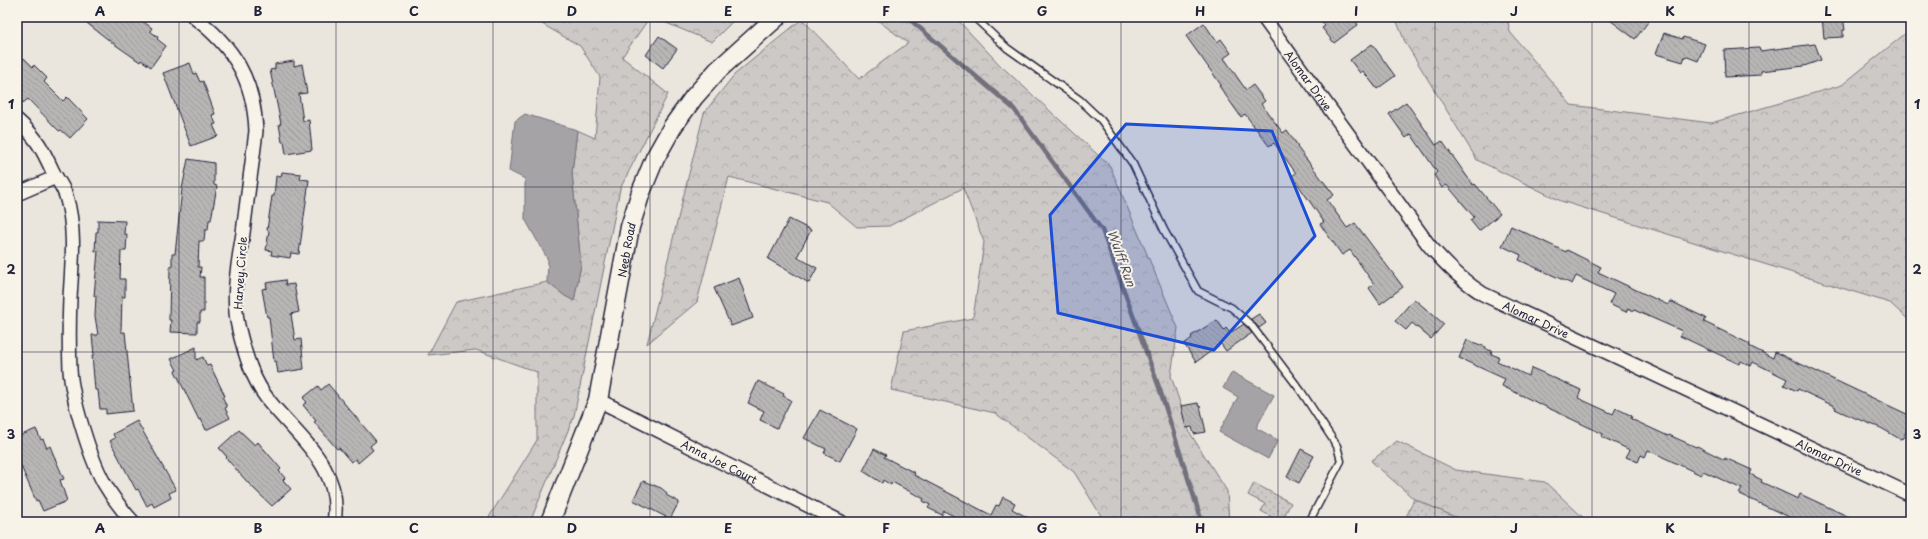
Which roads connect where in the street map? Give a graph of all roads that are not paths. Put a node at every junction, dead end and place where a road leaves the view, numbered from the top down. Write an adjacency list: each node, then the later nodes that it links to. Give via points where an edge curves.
1 (194, 17): 11 (street, Harvey Circle, via 226,44 236,59 251,92 256,113 256,131 238,267 236,307 239,328 249,363 269,401 304,438 323,464 335,495)
2 (777, 17): 8 (street, Neeb Road, via 718,70 694,97 673,126 655,158 630,227)
3 (974, 17): 14 (lane, via 1007,48 1080,100 1101,120 1133,164 1164,230 1198,291 1232,308 1251,325 1309,403 1337,446 1341,461)
4 (1263, 17): 9 (street, Alomar Drive, via 1428,244 1464,281 1483,294)
5 (17, 120): 6 (street, via 42,146)
6 (56, 177): 7 (street); 10 (street, via 66,196 71,224 70,372 75,400 92,456 104,482)
7 (17, 194)
8 (598, 400): 12 (street, Neeb Road); 13 (street, Anna Joe Court)
9 (1911, 495)
10 (133, 522)
11 (334, 522)
12 (550, 522)
13 (841, 522)
14 (1309, 522)

